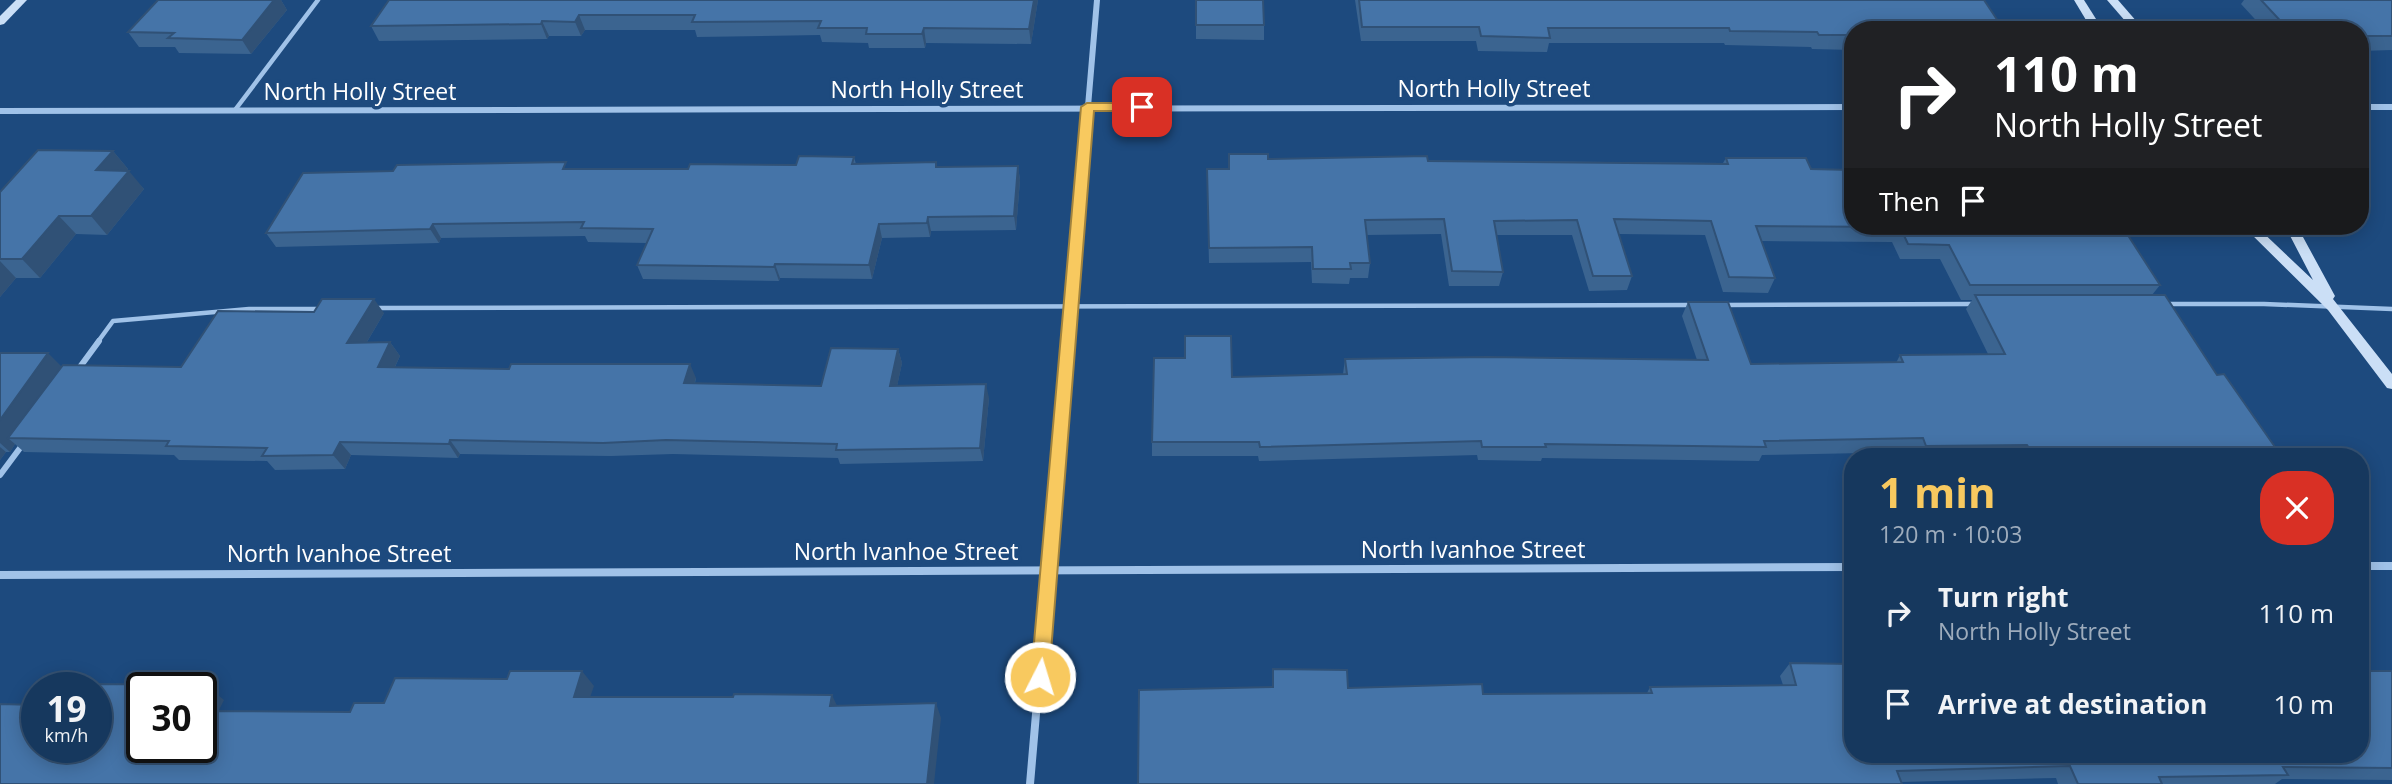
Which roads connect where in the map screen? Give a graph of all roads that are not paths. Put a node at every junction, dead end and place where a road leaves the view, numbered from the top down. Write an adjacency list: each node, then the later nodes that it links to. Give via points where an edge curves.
1 (22, 0): 8 (street)
2 (318, 0): 13 (lane)
3 (1097, 0): 9 (street)
4 (2079, 0): 6 (street)
5 (2112, 0): 7 (street)
6 (2092, 21)
7 (2131, 21)
8 (0, 22)
9 (1087, 107): 10 (street, North Holly Street); 13 (street, North Holly Street); 21 (street)
10 (1844, 107)
11 (2369, 107): 12 (street)
12 (2392, 107)
13 (235, 110): 14 (street, North Holly Street)
14 (0, 111)
15 (2258, 235): 22 (street)
16 (2296, 235): 22 (street)
17 (1978, 304): 20 (lane)
18 (2160, 304): 22 (lane)
19 (1699, 305): 21 (lane)
20 (1713, 305)
21 (1070, 307): 24 (lane); 33 (street)
22 (2333, 307): 25 (lane); 27 (street)
23 (332, 309): 26 (lane, via 249,309 113,321)
24 (374, 309)
25 (2392, 309)
26 (73, 376)
27 (2392, 384)
28 (24, 442): 29 (lane)
29 (0, 475)
30 (2392, 565): 31 (street)
31 (2369, 566)
32 (1844, 568): 33 (street, North Ivanhoe Street)
33 (1050, 570): 34 (street, North Ivanhoe Street); 35 (street)
34 (0, 575)
35 (1030, 784)

